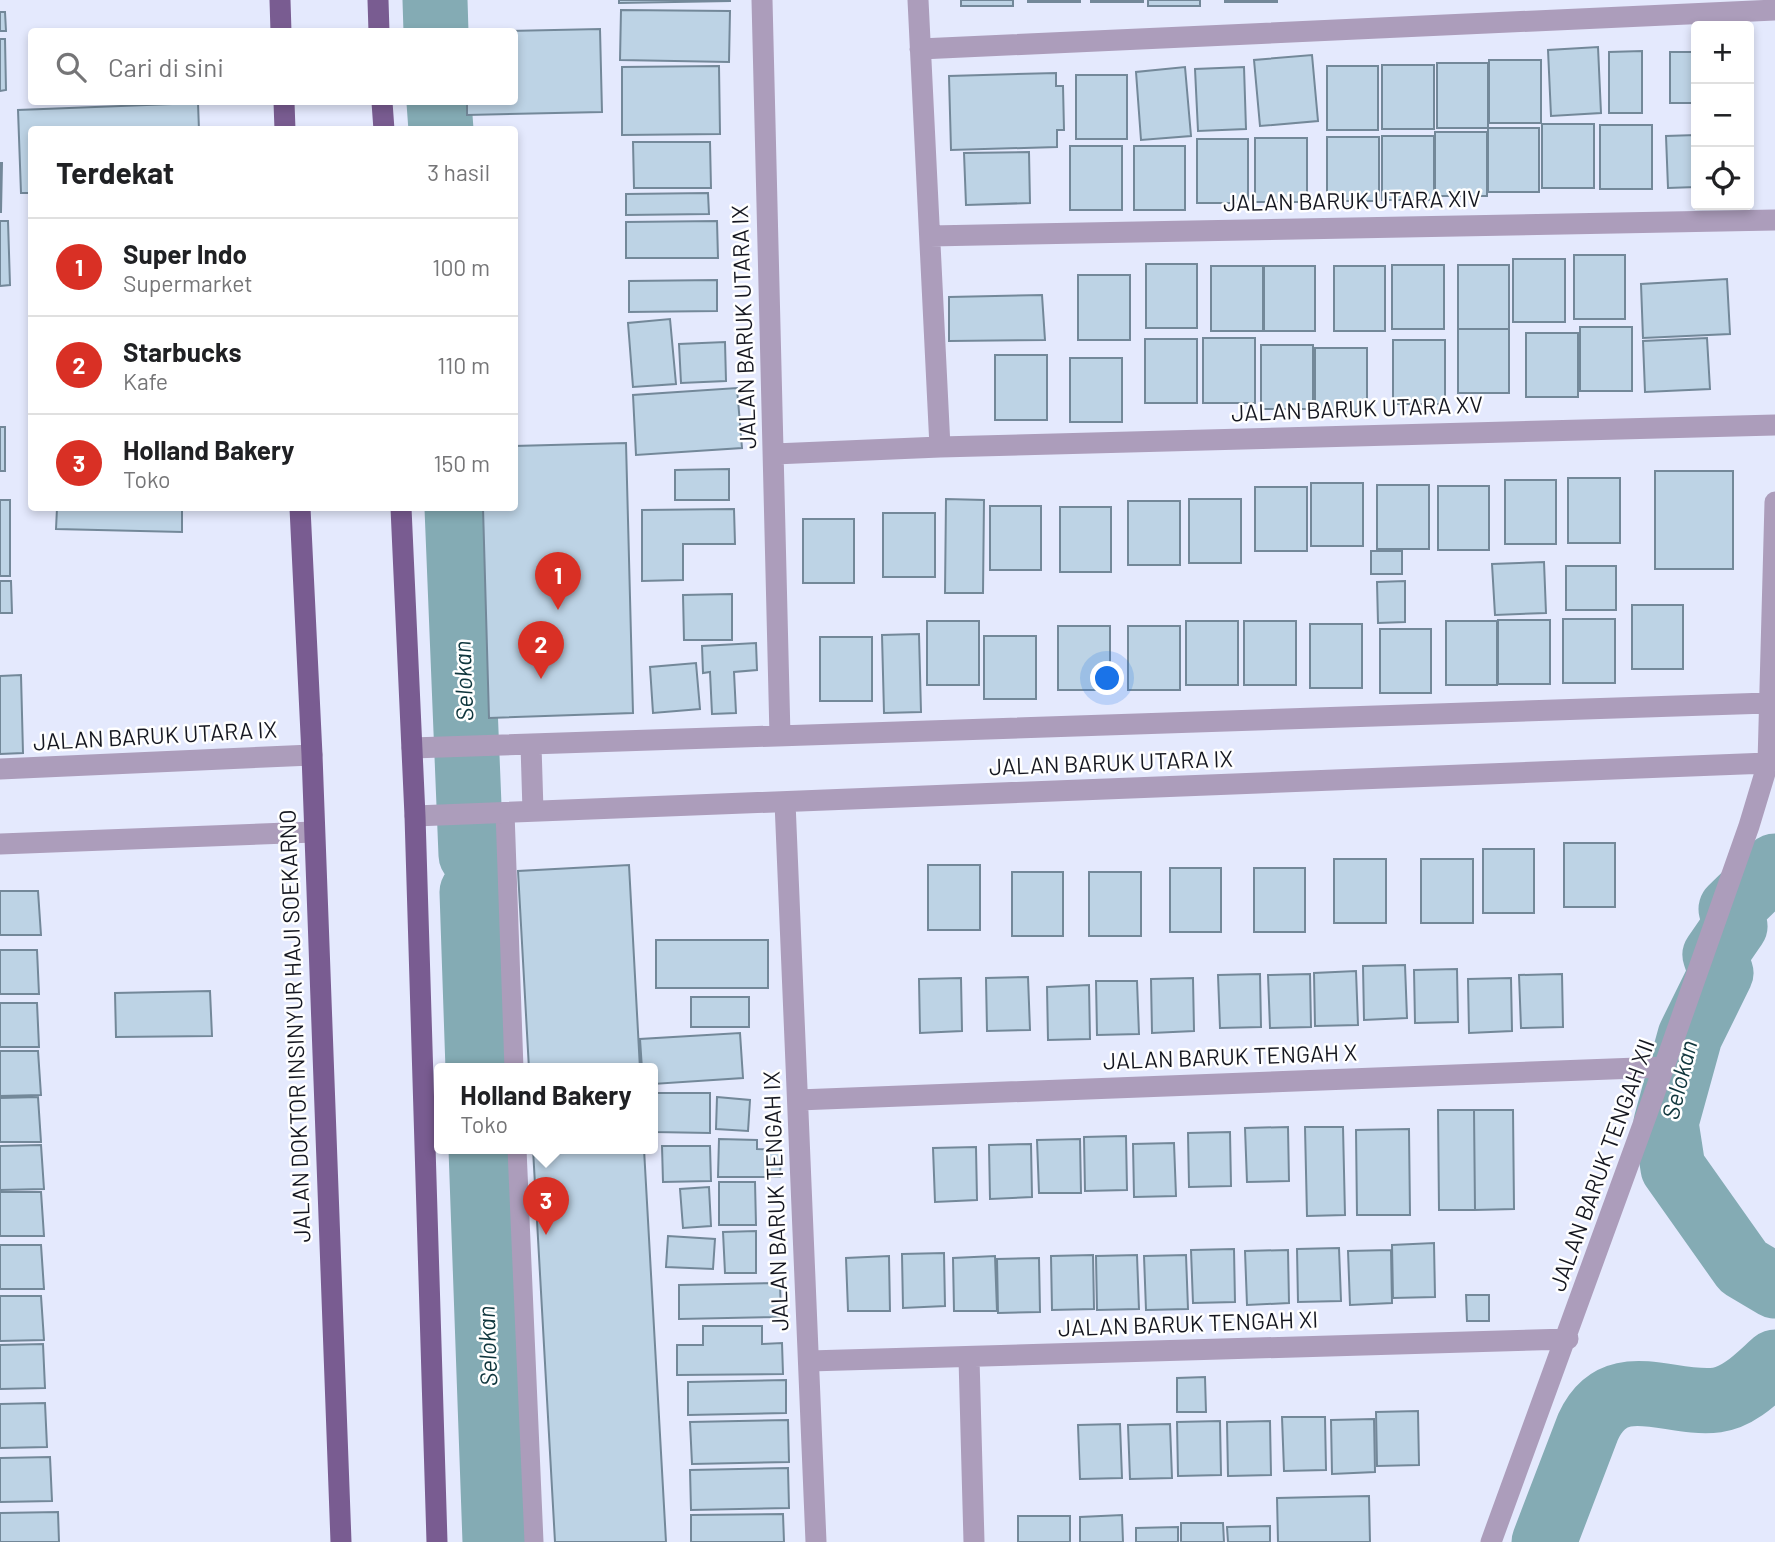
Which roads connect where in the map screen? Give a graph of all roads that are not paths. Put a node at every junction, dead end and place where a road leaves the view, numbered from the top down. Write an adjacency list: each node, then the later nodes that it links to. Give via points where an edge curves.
1 (280, 0): 6 (main road)
2 (378, 0): 7 (main road)
3 (762, 0): 17 (street, JALAN BARUK UTARA IX)
4 (918, 0): 8 (street)
5 (1775, 10): 8 (street)
6 (281, 28)
7 (379, 28)
8 (920, 49): 14 (street)
9 (284, 105): 11 (main road)
10 (382, 105): 12 (main road)
11 (285, 126)
12 (384, 126)
13 (1775, 220): 14 (street, JALAN BARUK UTARA XIV)
14 (930, 236): 16 (street)
15 (1775, 425): 16 (street, JALAN BARUK UTARA XV)
16 (940, 447): 17 (street, JALAN BARUK UTARA XV)
17 (774, 454): 22 (street, JALAN BARUK UTARA IX)
18 (1775, 502): 21 (street)
19 (300, 511): 25 (main road, JALAN DOKTOR INSINYUR HAJI SOEKARNO)
20 (401, 511): 24 (main road)
21 (1768, 704): 22 (street, JALAN BARUK UTARA IX); 26 (street)
22 (780, 736): 23 (street, JALAN BARUK UTARA IX)
23 (531, 745): 24 (street, JALAN BARUK UTARA IX); 29 (street)
24 (412, 748): 31 (main road)
25 (312, 755): 27 (street, JALAN BARUK UTARA IX); 32 (main road, JALAN DOKTOR INSINYUR HAJI SOEKARNO)
26 (1768, 763): 28 (street, JALAN BARUK UTARA IX); 35 (street, JALAN BARUK TENGAH XII)
27 (0, 769)
28 (785, 802): 29 (street, JALAN BARUK UTARA IX); 36 (street, JALAN BARUK TENGAH IX)
29 (533, 811): 30 (street, JALAN BARUK UTARA IX)
30 (496, 812): 31 (street, JALAN BARUK UTARA IX); 34 (lane)
31 (415, 816): 42 (main road)
32 (314, 832): 33 (street); 41 (main road, JALAN DOKTOR INSINYUR HAJI SOEKARNO)
33 (0, 844)
34 (514, 1063)
35 (1664, 1067): 36 (street, JALAN BARUK TENGAH X); 38 (street, JALAN BARUK TENGAH XII)
36 (798, 1100): 40 (street, JALAN BARUK TENGAH IX)
37 (517, 1154): 43 (lane)
38 (1568, 1339): 39 (street, JALAN BARUK TENGAH XI); 46 (street, JALAN BARUK TENGAH XII)
39 (968, 1358): 40 (street, JALAN BARUK TENGAH XI); 45 (street)
40 (809, 1361): 44 (street, JALAN BARUK TENGAH IX)
41 (341, 1542)
42 (437, 1542)
43 (534, 1542)
44 (816, 1542)
45 (974, 1542)
46 (1491, 1542)

